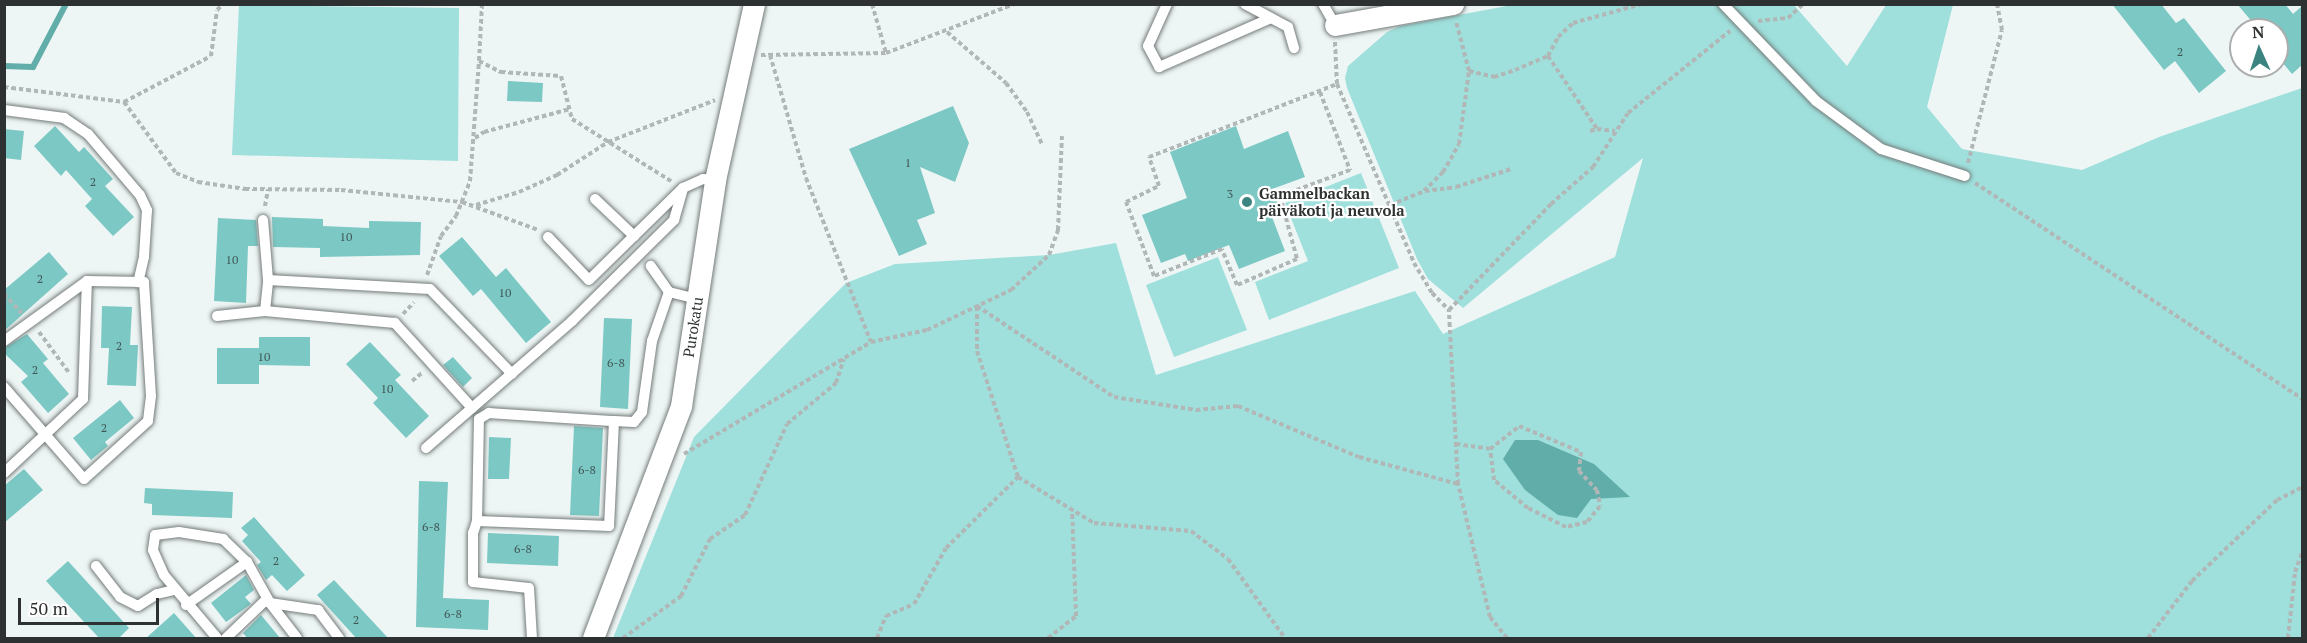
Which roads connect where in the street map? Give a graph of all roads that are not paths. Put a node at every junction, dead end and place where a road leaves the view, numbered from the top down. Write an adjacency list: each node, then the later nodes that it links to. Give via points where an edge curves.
1 (754, 4): 12 (street, Purokatu)
2 (1167, 4): 7 (lane, via 1148,46 1159,67)
3 (1245, 4): 7 (lane)
4 (1323, 4): 8 (lane)
5 (1723, 4): 11 (lane, via 1816,101 1881,149)
6 (1454, 10): 8 (street)
7 (1271, 18): 9 (lane, via 1288,27)
8 (1335, 25)
9 (1294, 48)
10 (4, 110): 21 (lane, via 64,118 88,134 140,195 147,210)
11 (1965, 176)
12 (715, 180): 13 (lane, via 703,179); 23 (street, Purokatu)
13 (683, 188): 16 (lane); 27 (lane, via 674,220)
14 (595, 199): 16 (lane)
15 (263, 220): 19 (lane)
16 (634, 236): 17 (lane, via 589,280)
17 (548, 237)
18 (651, 266): 22 (lane)
19 (268, 280): 24 (lane); 27 (lane, via 426,289)
20 (87, 281): 21 (lane); 26 (lane); 31 (lane, via 83,399)
21 (138, 282): 31 (lane, via 144,282 151,396 148,421 84,479)
22 (669, 292): 23 (lane); 30 (lane, via 652,341 642,412 634,422)
23 (697, 299): 45 (street, Purokatu, via 681,406)
24 (265, 311): 25 (lane); 29 (lane, via 395,323)
25 (217, 316)
26 (4, 341)
27 (512, 374): 29 (lane)
28 (4, 387): 31 (lane)
29 (472, 408): 32 (lane)
30 (614, 420): 34 (lane, via 613,510 609,526); 34 (lane, via 489,413 479,419)
31 (47, 436): 33 (lane)
32 (426, 448)
33 (4, 473)
34 (477, 521): 44 (lane, via 473,533 473,582 529,588)
35 (247, 562): 37 (lane, via 223,539 179,532 155,535 153,550); 38 (lane); 39 (lane)
36 (96, 567): 37 (lane, via 120,597 138,606 157,594)
37 (175, 590): 39 (lane)
38 (268, 601): 41 (lane); 42 (lane); 43 (lane, via 318,610)
39 (186, 605): 40 (lane)
40 (218, 639)
41 (226, 639)
42 (297, 639)
43 (339, 639)
44 (532, 639)
45 (592, 639)

